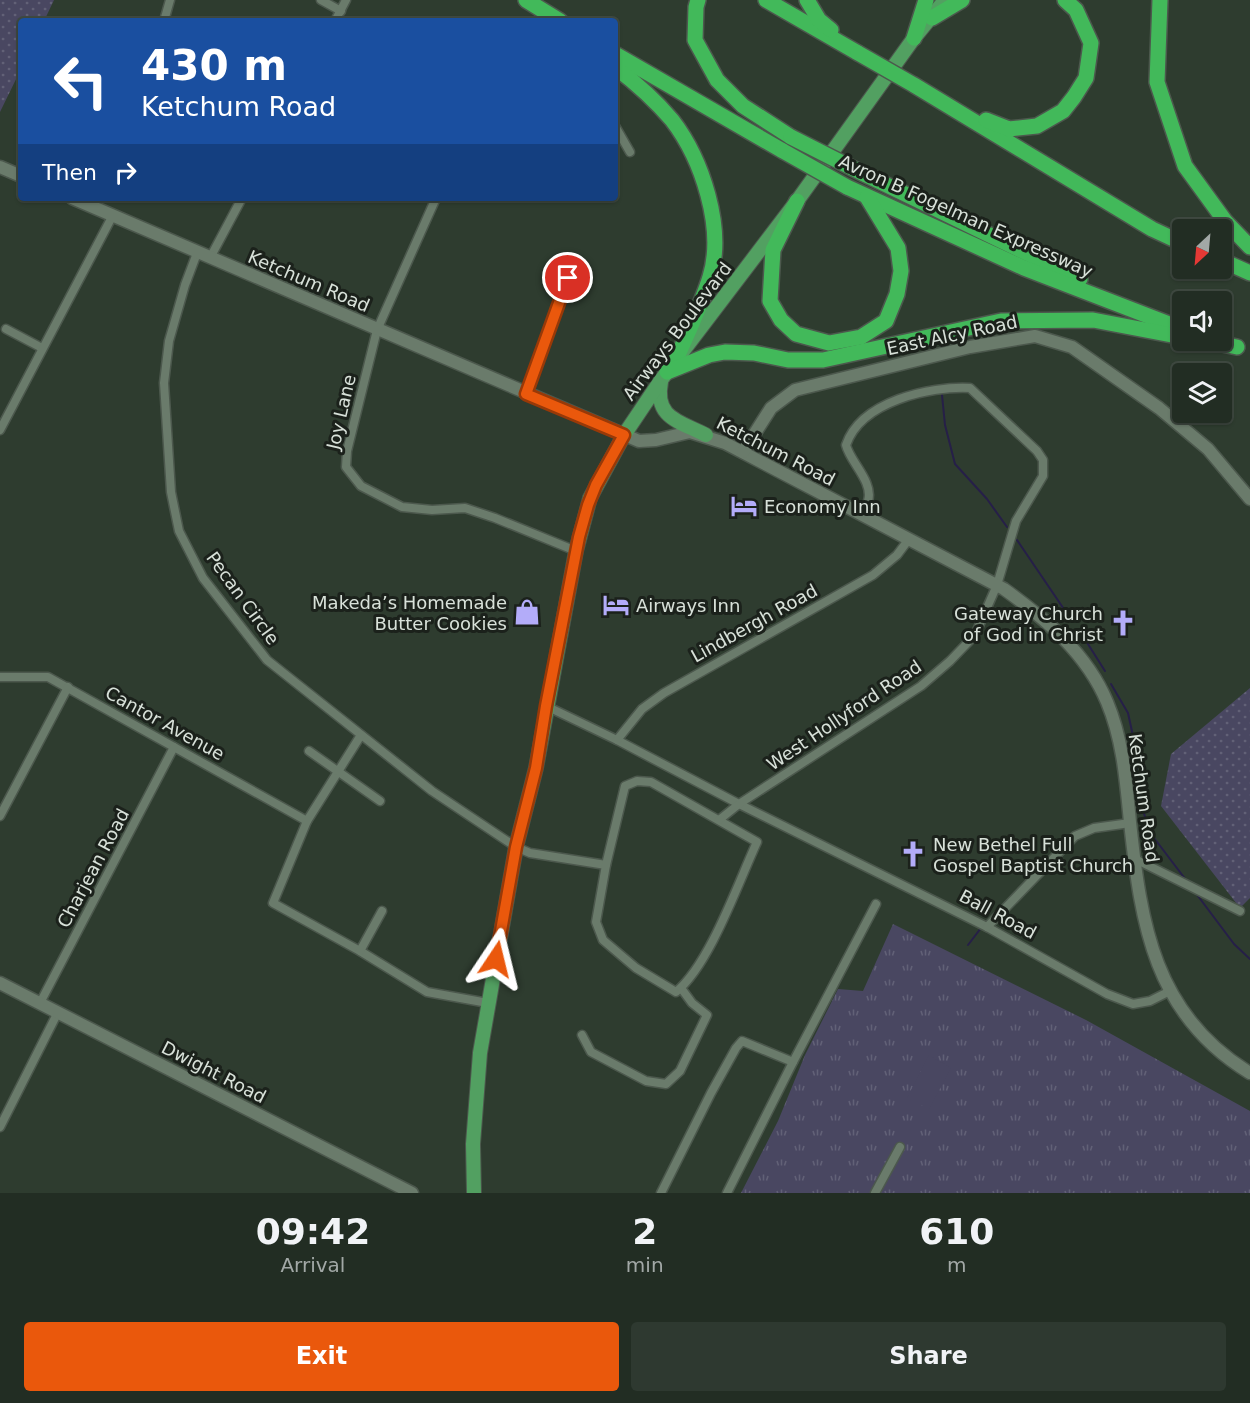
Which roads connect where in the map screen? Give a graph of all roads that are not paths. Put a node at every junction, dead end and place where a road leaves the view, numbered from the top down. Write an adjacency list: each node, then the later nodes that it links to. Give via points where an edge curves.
1 (170, 0): 14 (street)
2 (321, 0): 13 (street)
3 (346, 0): 13 (street)
4 (526, 0): 16 (highway)
5 (698, 0): 40 (highway, bridge, via 695,40 717,80 743,106 791,137)
6 (766, 0): 19 (highway)
7 (807, 0): 19 (highway, via 819,20)
8 (926, 0): 18 (highway)
9 (945, 0): 17 (main road, Airways Boulevard)
10 (962, 0): 17 (highway)
11 (1065, 0): 22 (highway, via 1076,10 1091,43 1086,78 1063,111 1037,126 1009,129)
12 (1160, 0): 34 (highway, via 1157,82 1185,166)
13 (341, 11): 15 (street)
14 (165, 18)
15 (337, 18)
16 (555, 18)
17 (932, 18): 18 (main road, Airways Boulevard)
18 (914, 38): 30 (main road, Airways Boulevard)
19 (858, 52): 22 (highway, bridge)
20 (618, 56): 27 (highway, Avron B Fogelman Expressway, bridge)
21 (618, 69): 46 (highway, via 657,104 685,139 699,170 712,218 715,247 711,275)
22 (942, 101): 33 (highway)
23 (618, 131): 24 (street)
24 (630, 152)
25 (0, 167): 26 (main road)
26 (18, 175)
27 (867, 197): 30 (highway, via 898,248 901,271 897,294 886,321 861,337 829,343 796,334 781,320 770,301 773,250); 40 (highway, Avron B Fogelman Expressway, via 1024,268)
28 (240, 201): 36 (street)
29 (435, 201): 43 (street, Joy Lane)
30 (796, 201): 46 (main road, Airways Boulevard)
31 (98, 203): 32 (main road, Ketchum Road)
32 (113, 215): 35 (main road, Ketchum Road); 45 (street)
33 (1172, 238)
34 (1250, 247)
35 (197, 253): 36 (main road, Ketchum Road); 60 (street, Pecan Circle, via 169,341 164,383 171,492 179,531 203,578 267,660)
36 (210, 258): 43 (main road, Ketchum Road)
37 (1232, 265): 39 (highway)
38 (571, 267): 47 (street)
39 (1250, 273)
40 (1136, 310): 41 (highway, Avron B Fogelman Expressway)
41 (1172, 324)
42 (6, 329): 45 (street)
43 (377, 330): 47 (main road, Ketchum Road); 55 (street, Joy Lane, via 347,451 346,467 361,486 402,507 465,508)
44 (1172, 335): 46 (highway, via 1093,320 1001,321 823,360 725,352)
45 (42, 348): 48 (street)
46 (668, 372): 49 (main road, Airways Boulevard); 50 (main road, via 660,404 666,414)
47 (526, 394): 49 (main road, Ketchum Road)
48 (0, 430)
49 (624, 435): 50 (main road, Ketchum Road, via 639,441 690,432); 55 (main road, Airways Boulevard, via 590,498)
50 (706, 435): 51 (main road, Ketchum Road)
51 (742, 452): 52 (main road, East Alcy Road, via 771,408 795,390 970,347 1035,336 1072,347 1160,408 1208,449); 53 (main road, Ketchum Road)
52 (1250, 499)
53 (862, 514): 54 (main road, Ketchum Road); 56 (street, West Hollyford Road, via 869,495 847,450 848,440 865,419 896,400 919,393 970,388 1037,451 1044,467 1038,487 1016,521)
54 (909, 538): 56 (main road, Ketchum Road); 61 (street, Lindbergh Road, via 897,555 873,575 664,693 642,709)
55 (576, 551): 59 (main road, Airways Boulevard)
56 (997, 585): 66 (street, West Hollyford Road, via 975,636 921,686); 70 (main road, Ketchum Road, via 1028,605 1073,648 1107,701 1128,788)
57 (0, 677): 58 (street, Cantor Avenue, via 48,677)
58 (69, 687): 62 (street, Cantor Avenue); 67 (street)
59 (546, 706): 61 (street, Ball Road); 71 (main road, Airways Boulevard, via 536,768)
60 (361, 735): 64 (street); 71 (street, Pecan Circle)
61 (617, 740): 66 (street, Ball Road)
62 (174, 747): 69 (street, Cantor Avenue); 82 (street, Charjean Road)
63 (309, 751): 64 (street)
64 (338, 770): 65 (street); 69 (street)
65 (380, 801)
66 (739, 804): 68 (street, West Hollyford Road); 77 (street, Ball Road)
67 (0, 816)
68 (718, 820): 73 (street, via 651,782 636,781 625,786); 80 (street, via 757,842 708,950)
69 (307, 821): 78 (street, via 273,903)
70 (1130, 823): 72 (main road, Ketchum Road); 77 (street, via 1094,828 1075,836)
71 (516, 847): 73 (street, Pecan Circle, via 530,854); 83 (main road, Airways Boulevard)
72 (1135, 859): 76 (street); 81 (main road, Ketchum Road, via 1146,929)
73 (606, 865): 80 (street, via 596,922 603,939 636,968 676,992)
74 (876, 904): 86 (street)
75 (382, 911): 78 (street)
76 (1240, 911)
77 (983, 926): 81 (street, Ball Road, via 1107,994 1133,1004)
78 (360, 951): 83 (street, via 427,992)
79 (0, 983): 82 (main road, Dwight Road)
80 (681, 988): 85 (street, via 707,1015 680,1071 666,1084 646,1081 591,1052)
81 (1170, 991): 87 (main road, via 1215,1049)
82 (40, 1003): 84 (main road, Dwight Road)
83 (489, 1003): 91 (main road, Airways Boulevard, via 480,1053 473,1137)
84 (58, 1012): 88 (street); 90 (main road, Dwight Road)
85 (582, 1035)
86 (793, 1062): 92 (street, via 742,1041); 93 (street)
87 (1250, 1073)
88 (0, 1127)
89 (900, 1147): 94 (street)
90 (412, 1193)
91 (474, 1193)
92 (661, 1193)
93 (727, 1193)
94 (875, 1193)

